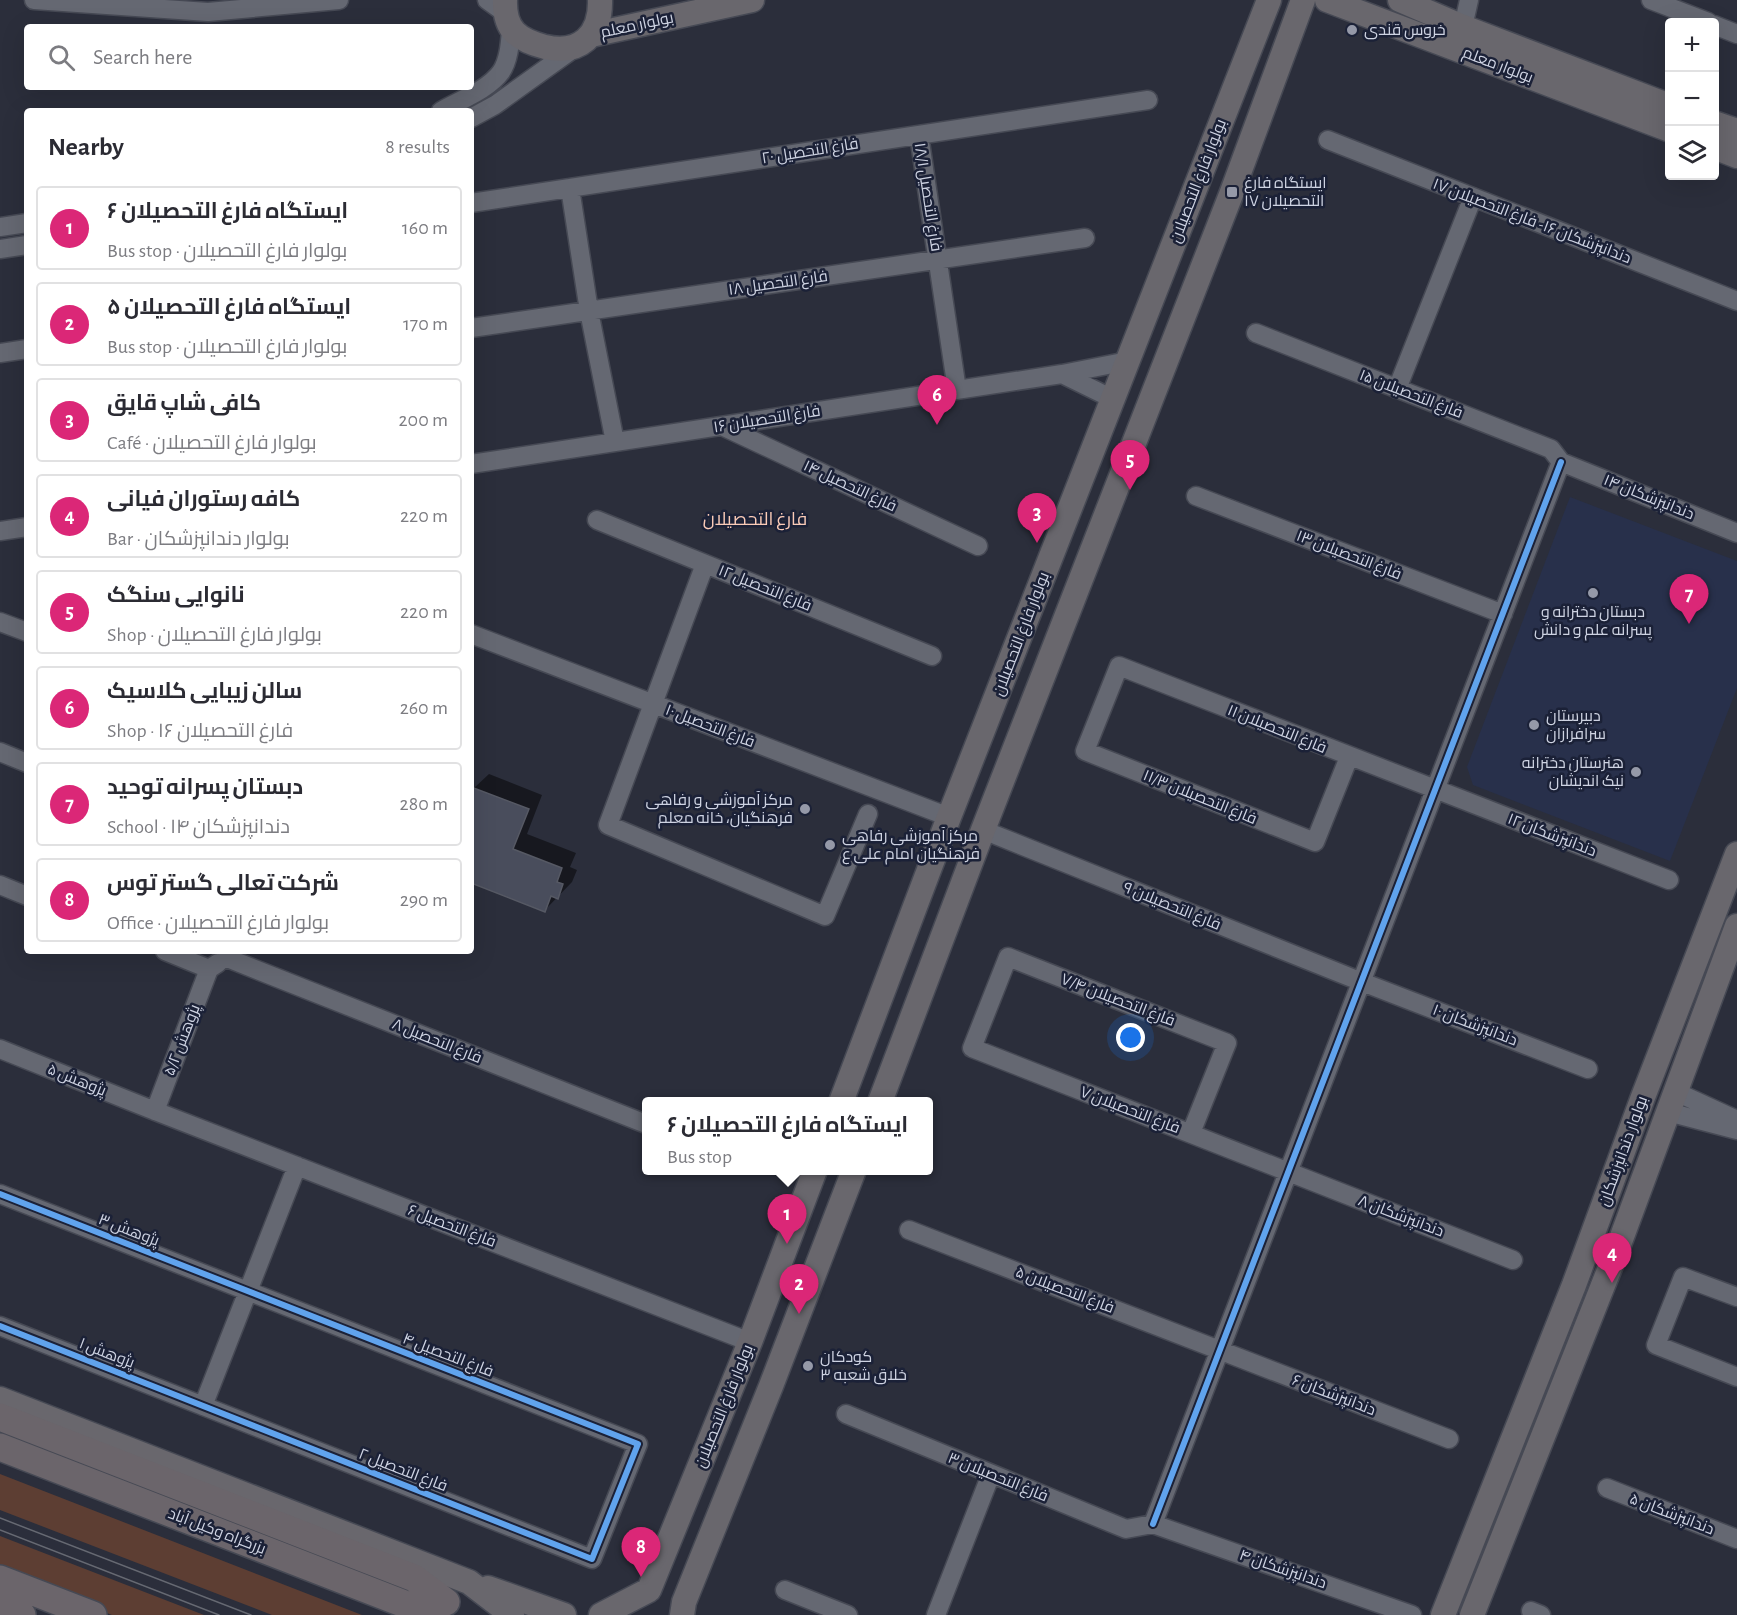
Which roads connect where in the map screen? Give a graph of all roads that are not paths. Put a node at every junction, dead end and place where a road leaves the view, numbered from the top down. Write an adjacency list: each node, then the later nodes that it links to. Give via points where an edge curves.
1 (34, 0): 2 (street, via 208,12)
2 (339, 0)
3 (600, 0): 16 (main road, via 599,20)
4 (752, 0): 16 (main road, بولوار معلم)
5 (1269, 0): 43 (main road, بولوار فارغ التحصیلان)
6 (1303, 0): 72 (main road)
7 (1327, 0): 22 (main road, بولوار معلم)
8 (1400, 0): 13 (main road, بولوار معلم)
9 (1469, 0): 13 (street)
10 (1652, 0): 12 (street)
11 (502, 11): 16 (main road, بولوار معلم, via 524,42 560,51); 19 (street, via 509,52 502,71 484,87)
12 (1698, 18)
13 (1463, 27): 18 (main road, بولوار معلم)
14 (1719, 27): 15 (street)
15 (1737, 34)
16 (584, 41): 20 (street)
17 (1148, 100): 24 (street, فارغ التحصیل ۲۰)
18 (1665, 104)
19 (446, 108)
20 (474, 116)
21 (1719, 125): 23 (main road)
22 (1665, 128)
23 (1737, 131)
24 (919, 135): 28 (street, فارغ التحصیل ۲۰); 36 (street, فارغ التحصیل ۱۸/۱)
25 (1328, 140): 29 (street, دندانپزشکان ۱۶- فارغ التحصیلان ۱۷)
26 (1719, 149): 27 (main road)
27 (1737, 156)
28 (570, 188): 30 (street, فارغ التحصیل ۲۰); 38 (street)
29 (1473, 197): 37 (street, دندانپزشکان ۱۶- فارغ التحصیلان ۱۷); 45 (street)
30 (474, 203)
31 (24, 223): 32 (street)
32 (0, 227)
33 (1085, 238): 36 (street, فارغ التحصیل ۱۸)
34 (24, 245): 35 (street)
35 (0, 249)
36 (938, 259): 38 (street, فارغ التحصیل ۱۸); 46 (street, فارغ التحصیل ۱۸/۱)
37 (1737, 301)
38 (590, 311): 39 (street, فارغ التحصیل ۱۸); 49 (street)
39 (474, 328)
40 (1256, 333): 45 (street, فارغ التحصیلان ۱۵)
41 (24, 349): 42 (street)
42 (0, 353)
43 (1128, 361): 44 (street, فارغ التحصیلان ۱۶); 47 (main road, بولوار فارغ التحصیلان)
44 (1062, 374): 46 (street, فارغ التحصیلان ۱۶); 47 (street)
45 (1397, 389): 50 (street, فارغ التحصیلان ۱۵, via 1551,449)
46 (957, 390): 48 (street, فارغ التحصیلان ۱۶)
47 (1113, 399): 71 (main road, بولوار فارغ التحصیلان)
48 (721, 426): 49 (street, فارغ التحصیلان ۱۶); 57 (street, فارغ التحصیل ۱۴)
49 (615, 442): 51 (street, فارغ التحصیلان ۱۶)
50 (1561, 462): 56 (street, دندانپزشکان ۱۴); 59 (street)
51 (474, 464)
52 (1196, 496): 59 (street, فارغ التحصیلان ۱۳)
53 (597, 520): 58 (street, فارغ التحصیل ۱۲)
54 (24, 527): 55 (street)
55 (0, 531)
56 (1737, 533)
57 (978, 546)
58 (705, 564): 63 (street, فارغ التحصیل ۱۲); 64 (street)
59 (1503, 614): 69 (street)
60 (0, 622): 61 (street)
61 (24, 631)
62 (474, 635): 64 (street, فارغ التحصیل ۱۰)
63 (932, 656)
64 (653, 704): 70 (street, via 608,825 825,916); 71 (street, فارغ التحصیل ۱۰)
65 (1085, 751): 67 (street, فارغ التحصیلان ۱۱, via 1119,666); 67 (street, فارغ التحصیلان ۱۱/۳, via 1315,842)
66 (0, 752): 68 (street)
67 (1349, 757): 69 (street, فارغ التحصیلان ۱۱)
68 (24, 762)
69 (1435, 791): 74 (street, دندانپزشکان ۱۲); 81 (street)
70 (868, 813)
71 (949, 817): 72 (main road); 85 (main road, بولوار فارغ التحصیلان)
72 (983, 830): 81 (street, فارغ التحصیلان ۹); 86 (main road)
73 (1737, 854): 87 (main road, بولوار دندانپزشکان)
74 (1669, 880)
75 (0, 885): 76 (street)
76 (24, 895)
77 (1737, 926): 88 (main road, بولوار دندانپزشکان)
78 (172, 954): 80 (street)
79 (228, 954): 80 (street); 91 (street, فارغ التحصیل ۸)
80 (209, 969): 89 (street, پژوهش ۵/۲)
81 (1362, 982): 84 (street, دندانپزشکان ۱۰); 95 (street)
82 (972, 1048): 93 (street, فارغ التحصیلان ۷); 93 (street, فارغ التحصیلان ۷/۴, via 1008,957 1227,1043)
83 (0, 1049): 89 (street, پژوهش ۵)
84 (1588, 1069)
85 (843, 1097)
86 (882, 1097)
87 (1643, 1097): 88 (main road); 133 (main road, بولوار دندانپزشکان, via 1574,1285)
88 (1671, 1101): 90 (street); 92 (street); 134 (main road, بولوار دندانپزشکان, via 1617,1250)
89 (155, 1111): 94 (street, فارغ التحصیل ۶)
90 (1737, 1120)
91 (642, 1122)
92 (1737, 1130)
93 (1191, 1133): 95 (street, فارغ التحصیلان ۷)
94 (297, 1166): 101 (street); 104 (street, فارغ التحصیل ۶)
95 (1289, 1172): 100 (street, دندانپزشکان ۸); 105 (street)
96 (813, 1175): 104 (main road, بولوار فارغ التحصیلان)
97 (852, 1175): 124 (main road)
98 (0, 1194): 101 (street, پژوهش ۳)
99 (909, 1230): 105 (street, فارغ التحصیلان ۵)
100 (1514, 1260)
101 (248, 1291): 108 (street); 117 (street, فارغ التحصیل ۴, via 638,1444)
102 (1737, 1297): 106 (street, via 1683,1276 1656,1345)
103 (0, 1326): 108 (street, پژوهش ۱)
104 (750, 1342): 120 (main road, بولوار فارغ التحصیلان)
105 (1220, 1350): 111 (street, دندانپزشکان ۶); 115 (street)
106 (1737, 1377)
107 (0, 1399): 119 (main road)
108 (204, 1406): 117 (street, فارغ التحصیل ۲)
109 (846, 1414): 113 (street, فارغ التحصیلان ۳)
110 (0, 1417): 123 (highway, via 414,1578)
111 (1449, 1439)
112 (0, 1448): 123 (highway, بزرگراه وکیل آباد)
113 (991, 1474): 115 (street, فارغ التحصیلان ۳, via 1126,1529); 131 (street)
114 (1607, 1488): 116 (street, دندانپزشکان ۵)
115 (1153, 1524): 132 (street, دندانپزشکان ۴)
116 (1737, 1539)
117 (592, 1559)
118 (0, 1579): 126 (highway)
119 (469, 1582): 127 (main road); 128 (main road)
120 (649, 1590): 124 (main road, via 655,1600); 129 (main road)
121 (785, 1590): 130 (street)
122 (0, 1606): 125 (highway)
123 (440, 1608)
124 (683, 1609)
125 (22, 1615)
126 (93, 1615)
127 (512, 1615)
128 (564, 1615)
129 (601, 1615)
130 (848, 1615)
131 (936, 1615)
132 (1413, 1615)
133 (1443, 1615)
134 (1472, 1615)

